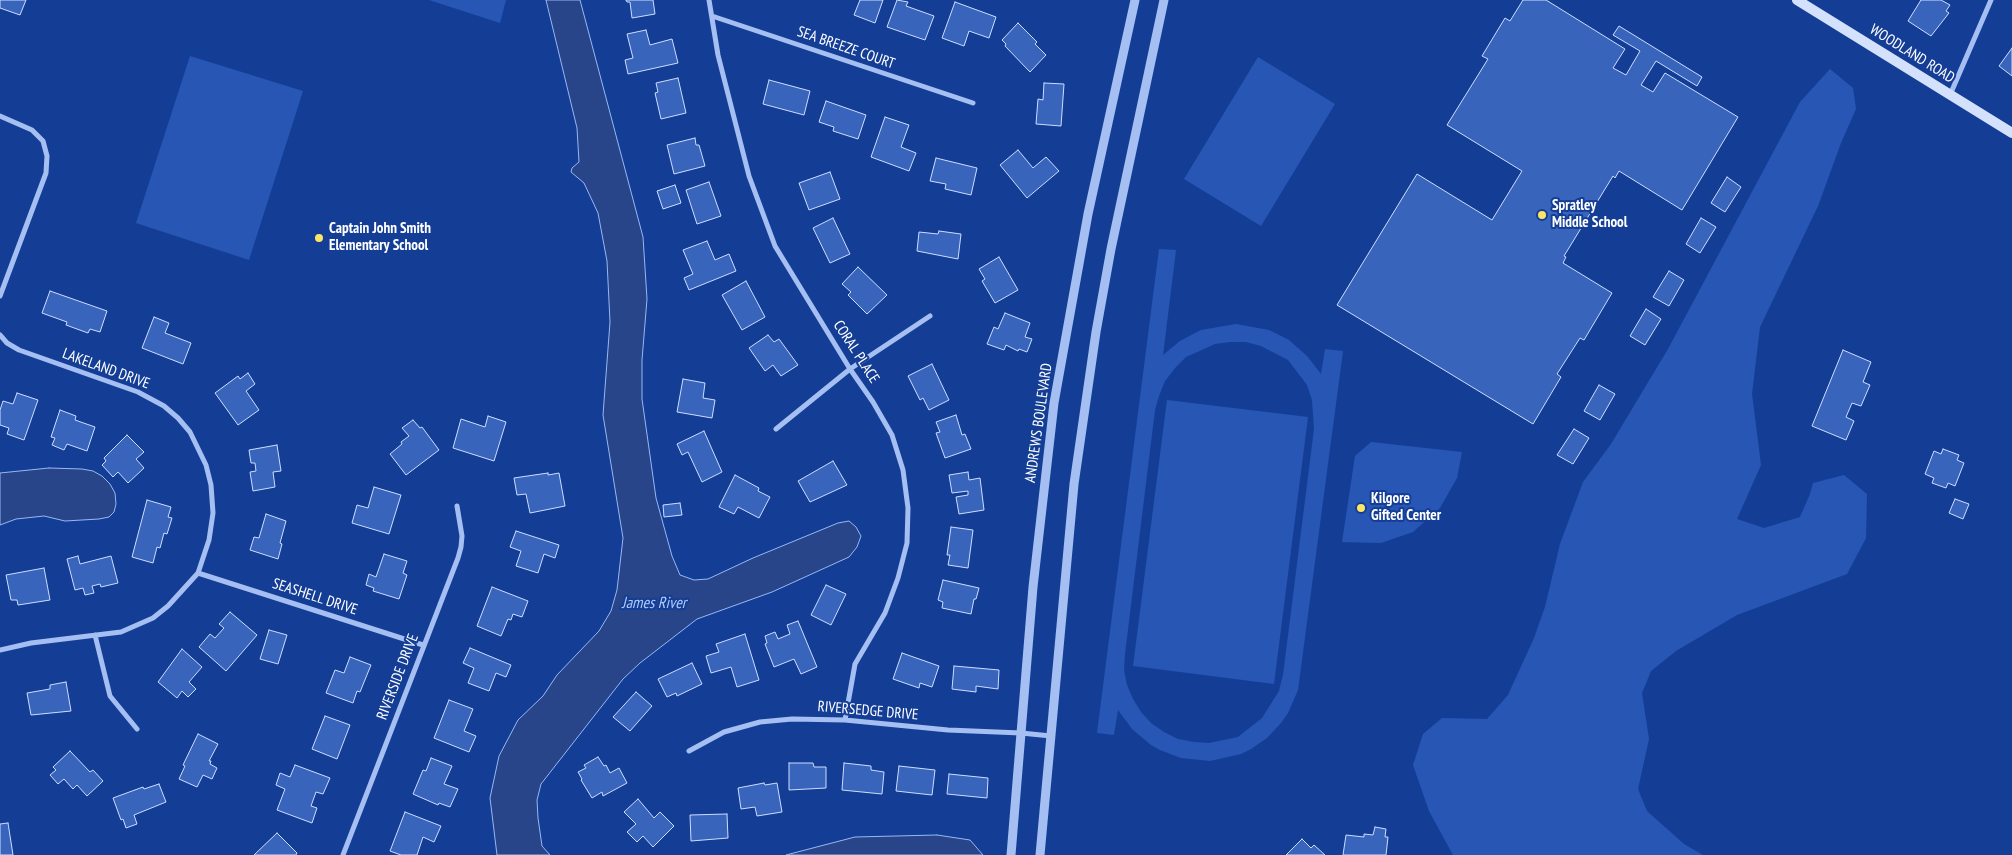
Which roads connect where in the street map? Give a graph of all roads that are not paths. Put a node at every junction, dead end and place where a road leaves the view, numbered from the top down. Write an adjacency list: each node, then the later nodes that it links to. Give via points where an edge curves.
1 (709, 0): 6 (street, CORAL PLACE)
2 (1134, 0): 23 (street, ANDREWS BOULEVARD, via 1088,214 1054,403)
3 (1164, 0): 24 (street, via 1096,332 1074,484)
4 (1797, 0): 7 (main road, WOODLAND ROAD)
5 (1991, 0): 7 (street)
6 (712, 16): 8 (street, SEA BREEZE COURT); 14 (street, CORAL PLACE, via 718,54 749,176 775,246)
7 (1950, 96): 10 (main road, WOODLAND ROAD)
8 (972, 103)
9 (0, 116): 11 (street, via 32,130 42,141 47,156 46,173)
10 (2012, 133)
11 (0, 296)
12 (930, 316): 14 (street)
13 (0, 335): 17 (street, LAKELAND DRIVE, via 19,350 151,398 178,418 190,432 212,485 213,513 209,540)
14 (850, 369): 15 (street); 21 (street, CORAL PLACE, via 892,435 903,470 908,508 907,543 898,578 885,613 855,664)
15 (776, 429)
16 (457, 506): 19 (street, RIVERSIDE DRIVE, via 461,547)
17 (198, 573): 18 (street, LAKELAND DRIVE, via 168,606 152,618 122,632); 19 (street, SEASHELL DRIVE)
18 (95, 635): 20 (street, LAKELAND DRIVE, via 31,642); 22 (street, via 110,696)
19 (424, 645): 26 (street, RIVERSIDE DRIVE)
20 (0, 650)
21 (845, 720): 23 (street, RIVERSEDGE DRIVE); 25 (street, RIVERSEDGE DRIVE, via 760,722 724,732)
22 (137, 730)
23 (1021, 733): 24 (street, RIVERSEDGE DRIVE); 27 (street, ANDREWS BOULEVARD)
24 (1051, 736): 28 (street)
25 (688, 751)
26 (343, 855)
27 (1011, 855)
28 (1040, 855)

